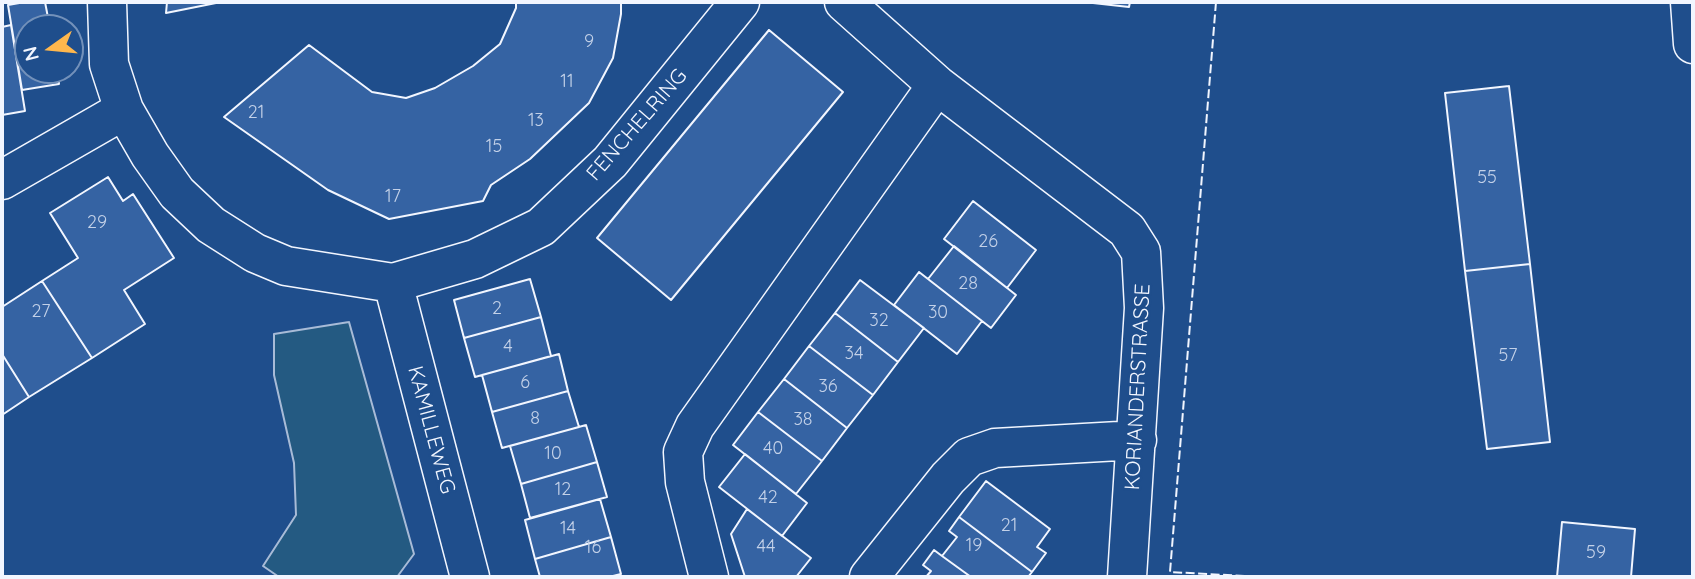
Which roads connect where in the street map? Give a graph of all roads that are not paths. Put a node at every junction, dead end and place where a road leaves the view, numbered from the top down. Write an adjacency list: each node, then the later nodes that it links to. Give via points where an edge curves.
1 (107, 2): 7 (street, FENCHELRING, via 109,64)
2 (740, 2): 9 (street, FENCHELRING, via 610,162 541,227 475,259)
3 (844, 2): 6 (street, KORIANDERSTRASSE)
4 (1690, 2): 5 (street)
5 (1693, 44)
6 (937, 85): 10 (street, KORIANDERSTRASSE, via 1127,230 1141,252 1144,308); 12 (street, via 695,426 683,452 685,482)
7 (124, 110): 8 (street); 9 (street, FENCHELRING, via 177,193 211,225 286,266)
8 (2, 180)
9 (393, 283): 11 (street, KAMILLEWEG)
10 (1137, 440): 13 (street, via 995,448 969,457); 14 (street, KORIANDERSTRASSE)
11 (470, 577)
12 (709, 577)
13 (869, 577)
14 (1127, 577)

